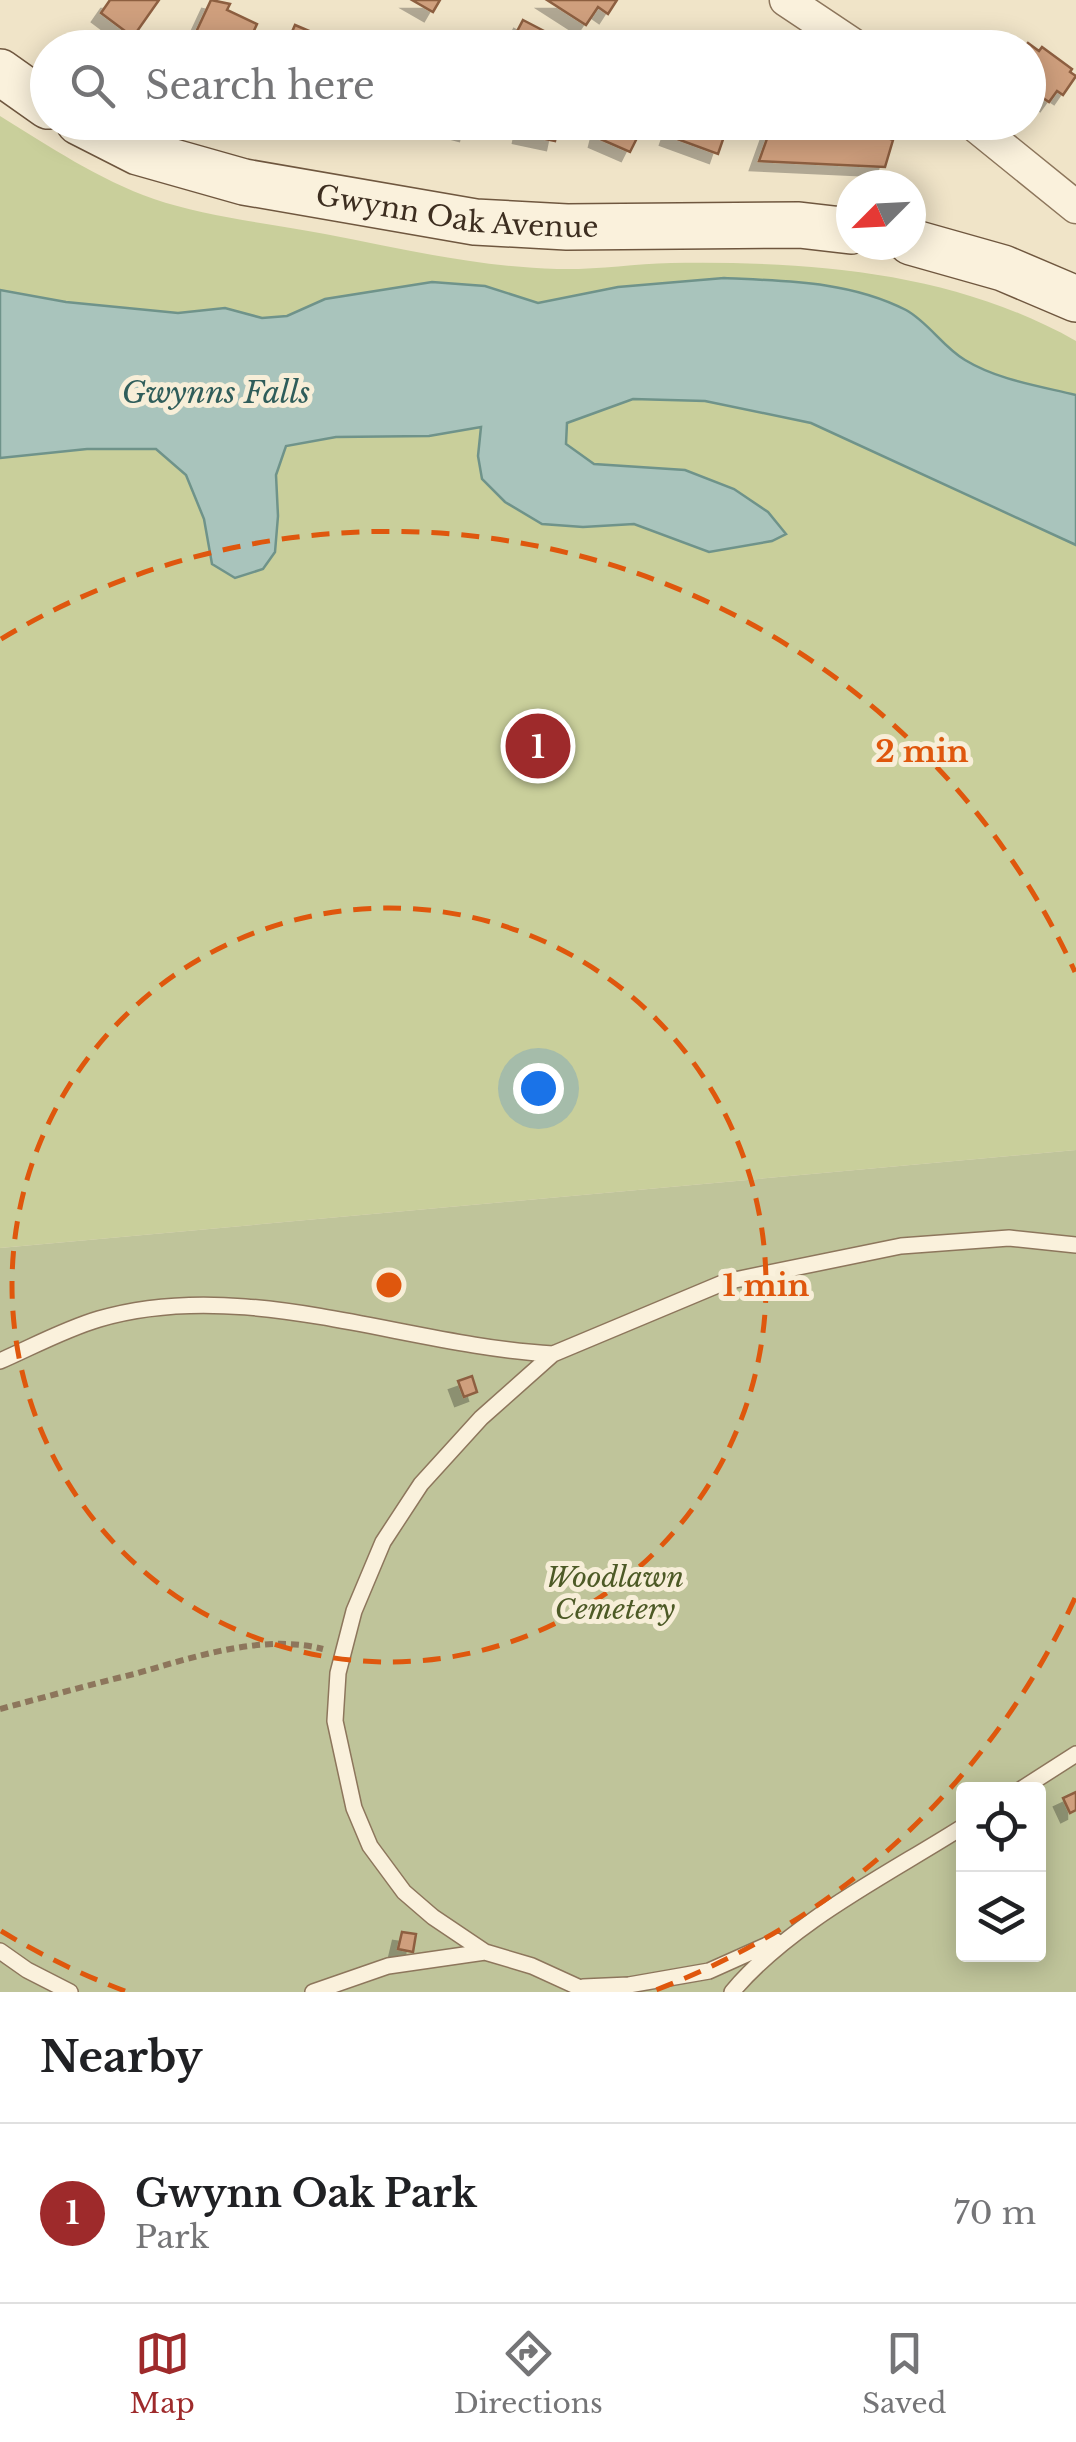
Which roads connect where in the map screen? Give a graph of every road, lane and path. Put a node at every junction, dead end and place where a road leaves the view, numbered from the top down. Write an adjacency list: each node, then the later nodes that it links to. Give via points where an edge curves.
1 (786, 0): 2 (street)
2 (831, 30)
3 (0, 72): 4 (main road)
4 (30, 93)
5 (114, 140): 8 (main road, Gwynn Oak Avenue, via 244,182 475,222)
6 (994, 140): 7 (street)
7 (1076, 206)
8 (836, 229)
9 (926, 246): 10 (main road, via 1003,268)
10 (1076, 299)
11 (1076, 1245): 12 (lane, via 1009,1238 901,1246 798,1266 725,1282)
12 (553, 1354): 13 (lane, via 446,1342 278,1308 198,1307 99,1319); 14 (lane, via 421,1484 384,1542)
13 (0, 1361)
14 (343, 1654): 15 (path, via 304,1644 242,1649); 21 (lane, via 335,1721 354,1808 370,1846 404,1892)
15 (0, 1708)
16 (1076, 1754): 17 (lane)
17 (1032, 1782)
18 (956, 1831): 19 (lane)
19 (802, 1928): 22 (lane, via 709,1972); 25 (lane)
20 (0, 1951): 23 (lane)
21 (485, 1952): 22 (lane); 24 (lane, via 388,1966)
22 (586, 1989)
23 (70, 1992)
24 (314, 1992)
25 (732, 1992)

